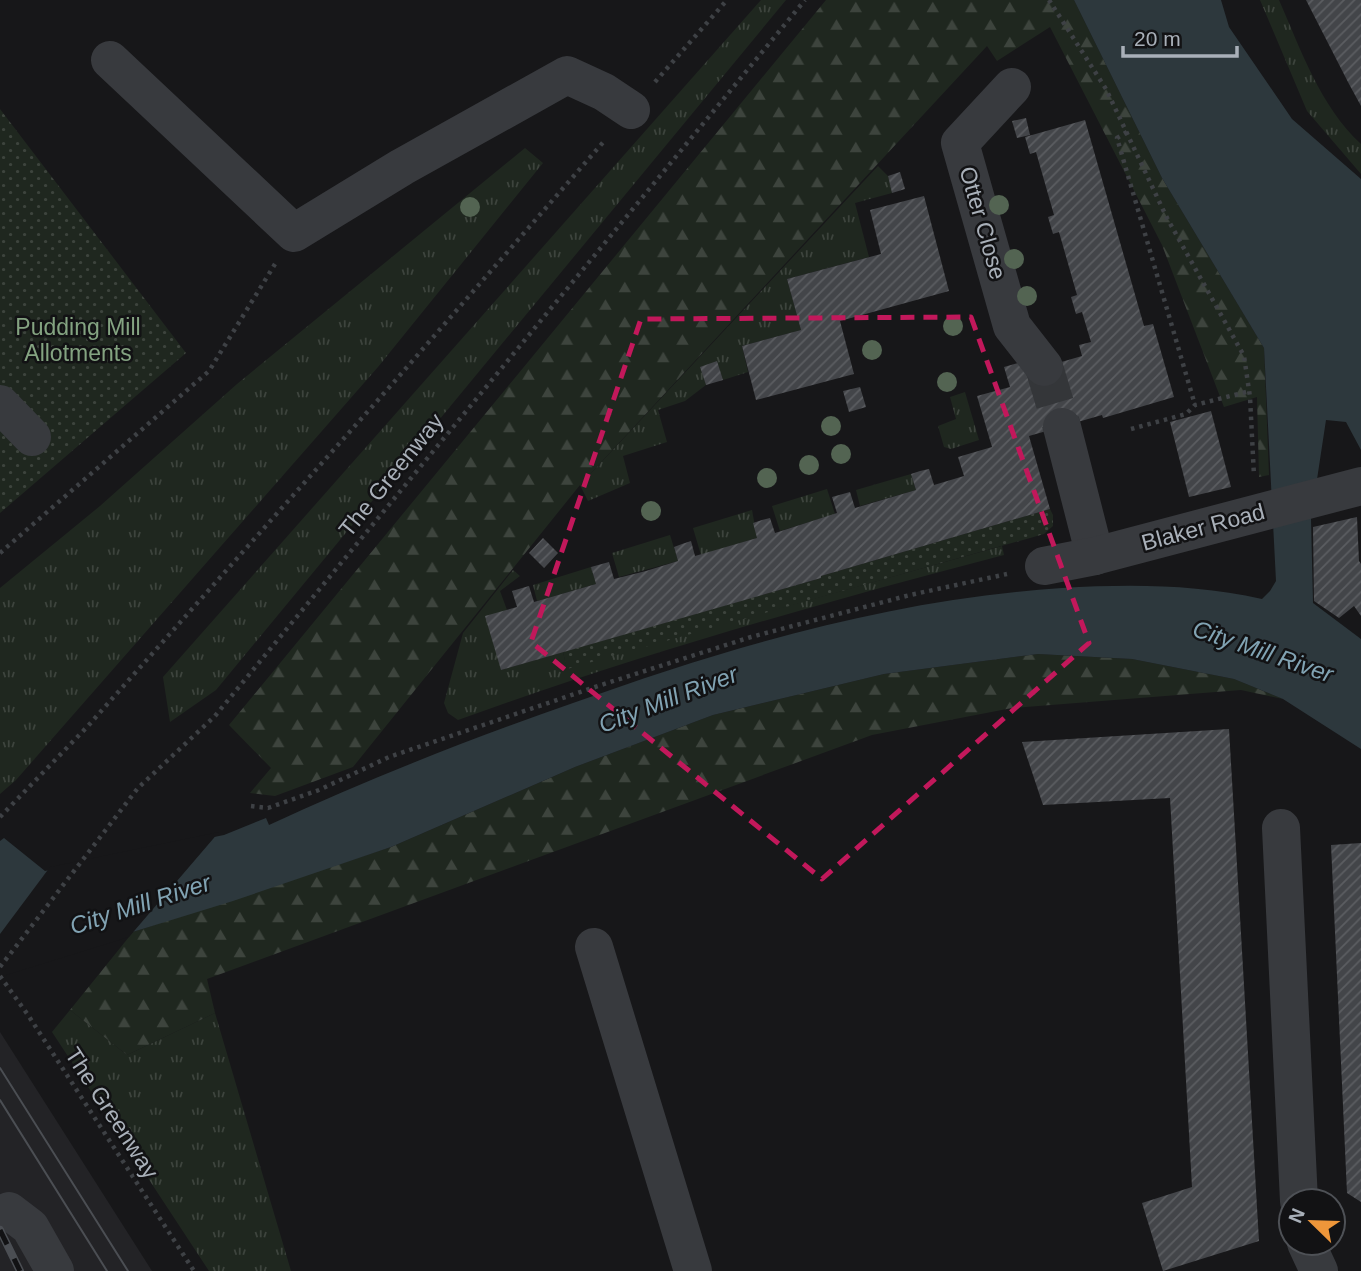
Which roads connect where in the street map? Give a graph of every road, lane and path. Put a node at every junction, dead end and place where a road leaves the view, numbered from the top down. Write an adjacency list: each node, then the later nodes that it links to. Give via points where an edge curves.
1 (727, 0): 6 (path)
2 (805, 0): 25 (path, The Greenway, via 215,716 138,788)
3 (1049, 0): 7 (path, via 1106,89)
4 (110, 60): 8 (street)
5 (1012, 88): 9 (street, Otter Close, via 960,143 1013,327)
6 (631, 110): 8 (street, via 567,75); 22 (path, via 87,727)
7 (1127, 132): 10 (path, via 1167,218 1245,359); 12 (path, via 1117,138)
8 (294, 233): 18 (path, via 209,371)
9 (1044, 367)
10 (1250, 391): 12 (path); 17 (path)
11 (0, 404): 15 (street)
12 (1195, 405): 14 (path, via 1186,414)
13 (1062, 427): 19 (street)
14 (1131, 429)
15 (32, 437)
16 (1361, 486): 17 (street, Blaker Road)
17 (1259, 512): 19 (street, Blaker Road)
18 (0, 553)
19 (1095, 556): 20 (street, Blaker Road)
20 (1044, 566): 21 (path, via 751,637 389,757 268,808)
21 (251, 806)
22 (0, 817)
23 (1281, 828): 27 (street)
24 (594, 947): 31 (street)
25 (0, 967)
26 (0, 976): 30 (path, The Greenway)
27 (1298, 1187)
28 (9, 1211): 29 (street, via 30,1227)
29 (55, 1271)
30 (194, 1271)
31 (693, 1271)

